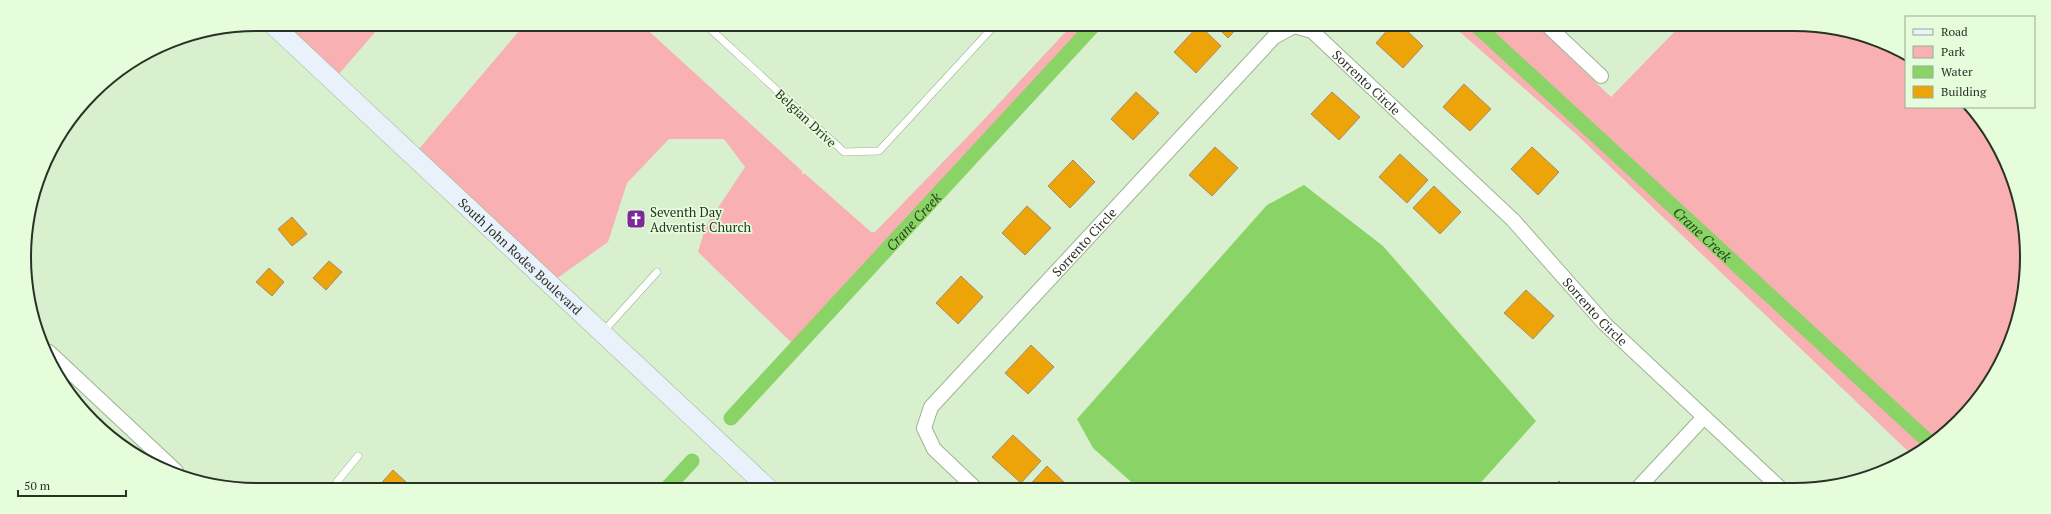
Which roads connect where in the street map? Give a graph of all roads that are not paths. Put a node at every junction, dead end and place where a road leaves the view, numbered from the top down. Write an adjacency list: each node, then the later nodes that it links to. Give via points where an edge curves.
1 (279, 31): 9 (main road, South John Rodes Boulevard)
2 (713, 31): 3 (lane, Belgian Drive, via 844,152 879,152)
3 (990, 31)
4 (1285, 31): 16 (street, Sorrento Circle, via 1274,37 931,406 924,428 934,449)
5 (1312, 31): 11 (street, Sorrento Circle, via 1513,220 1605,324)
6 (1553, 31): 7 (street)
7 (1601, 76)
8 (657, 272): 9 (lane)
9 (602, 333): 15 (main road, South John Rodes Boulevard)
10 (54, 356): 13 (street)
11 (1704, 417): 17 (street); 18 (street, Sorrento Circle)
12 (358, 456): 14 (lane)
13 (170, 466)
14 (336, 483)
15 (763, 483)
16 (970, 483)
17 (1643, 483)
18 (1775, 483)

